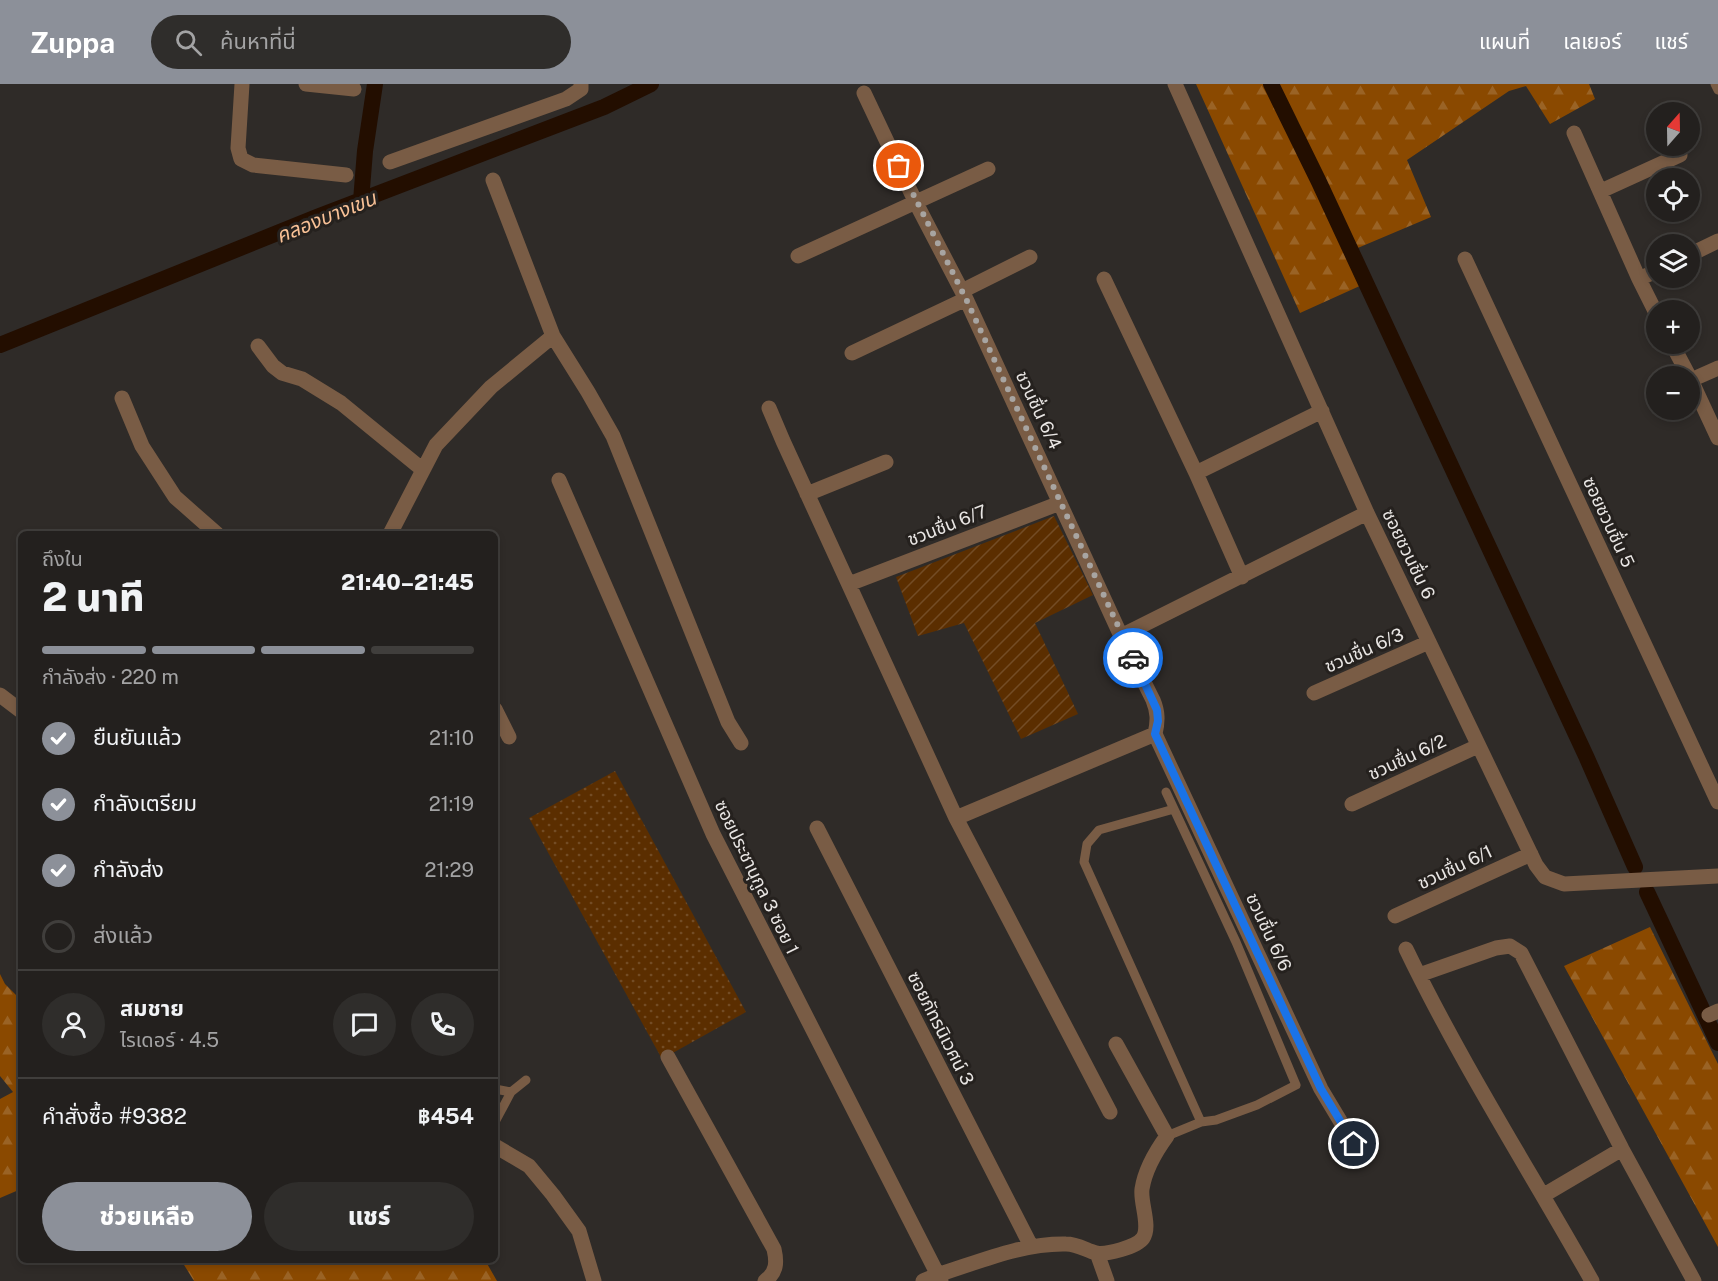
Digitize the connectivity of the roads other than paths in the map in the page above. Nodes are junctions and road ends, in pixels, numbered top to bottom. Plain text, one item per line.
1 (242, 84) edge
2 (306, 84) edge
3 (581, 84) edge
4 (1175, 84) edge
5 (1715, 84) edge
6 (354, 89) dead end
7 (1718, 90) edge
8 (864, 93) dead end
9 (1574, 133) dead end
10 (1678, 156) edge
11 (390, 162) dead end
12 (988, 169) dead end
13 (346, 175) dead end
14 (493, 180) dead end
15 (1600, 191) junction
16 (916, 203) junction
17 (1718, 241) edge
18 (1700, 250) edge
19 (798, 256) dead end
20 (1030, 257) dead end
21 (1465, 259) dead end
22 (1646, 275) edge
23 (1104, 279) dead end
24 (1638, 279) junction
25 (964, 295) junction
26 (1649, 300) edge
27 (553, 336) junction
28 (258, 346) dead end
29 (852, 353) dead end
30 (1718, 368) edge
31 (1700, 376) edge
32 (122, 398) dead end
33 (1700, 399) edge
34 (769, 408) dead end
35 (1322, 411) junction
36 (1718, 438) edge
37 (886, 462) dead end
38 (423, 470) junction
39 (1196, 473) junction
40 (559, 480) dead end
41 (807, 494) junction
42 (1060, 503) junction
43 (1367, 513) junction
44 (214, 531) edge
45 (392, 531) edge
46 (1242, 577) junction
47 (849, 584) junction
48 (1121, 636) junction
49 (1429, 642) junction
50 (1314, 693) dead end
51 (0, 695) edge
52 (18, 709) edge
53 (498, 715) edge
54 (1155, 734) junction
55 (509, 737) dead end
56 (741, 743) dead end
57 (1479, 746) junction
58 (1166, 792) dead end
59 (1718, 802) edge
60 (1352, 804) dead end
61 (1174, 810) junction
62 (956, 818) junction
63 (817, 828) dead end
64 (1531, 854) junction
65 (1718, 876) edge
66 (1395, 916) dead end
67 (1406, 949) dead end
68 (1419, 975) junction
69 (1116, 1044) dead end
70 (668, 1057) dead end
71 (526, 1080) dead end
72 (498, 1090) edge
73 (511, 1092) junction
74 (1110, 1112) dead end
75 (498, 1116) edge
76 (1201, 1122) junction
77 (1167, 1136) junction
78 (1354, 1144) dead end
79 (498, 1148) edge
80 (1622, 1149) junction
81 (1544, 1195) junction
82 (1031, 1246) junction
83 (1097, 1253) junction
84 (939, 1278) edge
85 (594, 1281) edge
86 (765, 1281) edge
87 (923, 1281) edge
88 (1107, 1281) edge
89 (1592, 1281) edge
90 (1694, 1281) edge

1 - 13 street
2 - 6 street
3 - 11 street
4 - 35 street, ซอยชวนชื่น 6
5 - 7 lane
8 - 16 street, ชวนชื่น 6/4
9 - 15 street
10 - 15 street
12 - 16 street
14 - 27 street
15 - 24 street
16 - 19 street
16 - 25 street, ชวนชื่น 6/4
17 - 18 street
20 - 25 street
21 - 59 street, ซอยชวนชื่น 5
22 - 24 street
23 - 39 street
24 - 26 street
25 - 29 street
25 - 42 street, ชวนชื่น 6/4
27 - 38 street
27 - 56 street
28 - 38 street
30 - 31 street
32 - 44 street
33 - 36 street
34 - 41 street
35 - 39 street
35 - 43 street, ซอยชวนชื่น 6
37 - 41 street
38 - 45 street
39 - 46 street
40 - 84 street, ซอยประชานุกูล 3 ซอย 1
41 - 47 street
42 - 47 street, ชวนชื่น 6/7
42 - 48 street, ชวนชื่น 6/4
43 - 46 street
43 - 49 street, ซอยชวนชื่น 6
46 - 48 street
47 - 62 street
48 - 54 street, ชวนชื่น 6/4
49 - 50 street, ชวนชื่น 6/3
49 - 57 street, ซอยชวนชื่น 6
51 - 52 street
53 - 55 street
54 - 62 street
54 - 78 street, ชวนชื่น 6/6
57 - 60 street, ชวนชื่น 6/2
57 - 64 street, ซอยชวนชื่น 6
58 - 61 lane
61 - 76 lane
61 - 76 lane
62 - 74 street
63 - 82 street, ซอยภัทรนิเวศน์ 3
64 - 65 street, ซอยชวนชื่น 6
64 - 66 street, ชวนชื่น 6/1
67 - 68 street
68 - 80 street
68 - 81 street
69 - 77 street
70 - 86 street
71 - 73 lane
72 - 73 lane
73 - 75 lane
76 - 77 lane
77 - 83 street
79 - 85 street
80 - 81 street
80 - 90 street
81 - 89 street
82 - 83 street
82 - 84 street
83 - 88 street
84 - 87 street

